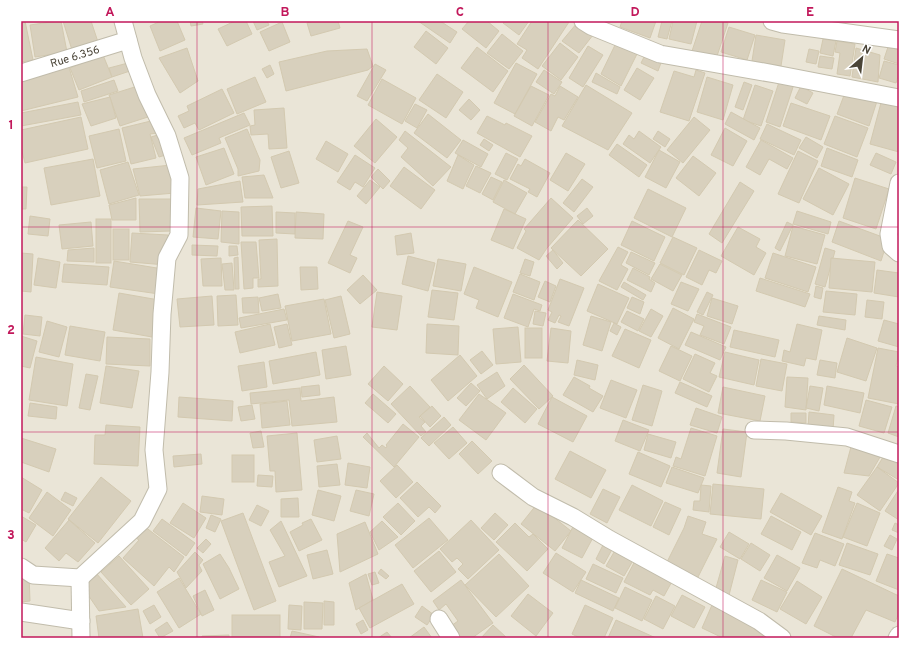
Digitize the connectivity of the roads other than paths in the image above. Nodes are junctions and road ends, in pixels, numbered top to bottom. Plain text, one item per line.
1 (123, 21) edge
2 (583, 21) edge
3 (772, 21) edge
4 (128, 40) junction
5 (899, 40) edge
6 (21, 73) edge
7 (899, 98) edge
8 (899, 184) edge
9 (899, 254) edge
10 (754, 430) dead end
11 (899, 454) edge
12 (501, 473) dead end
13 (21, 567) edge
14 (80, 578) junction
15 (21, 612) edge
16 (439, 619) dead end
17 (82, 620) junction
18 (899, 635) edge
19 (81, 638) edge
20 (451, 638) edge
21 (782, 638) edge
22 (897, 638) edge

1 - 4 street
2 - 7 street
3 - 5 street
4 - 6 street, Rue 6.356
4 - 14 street
8 - 9 street
10 - 11 street
12 - 21 street
13 - 14 street
14 - 17 street
15 - 17 street
16 - 20 street
17 - 19 street
18 - 22 street

